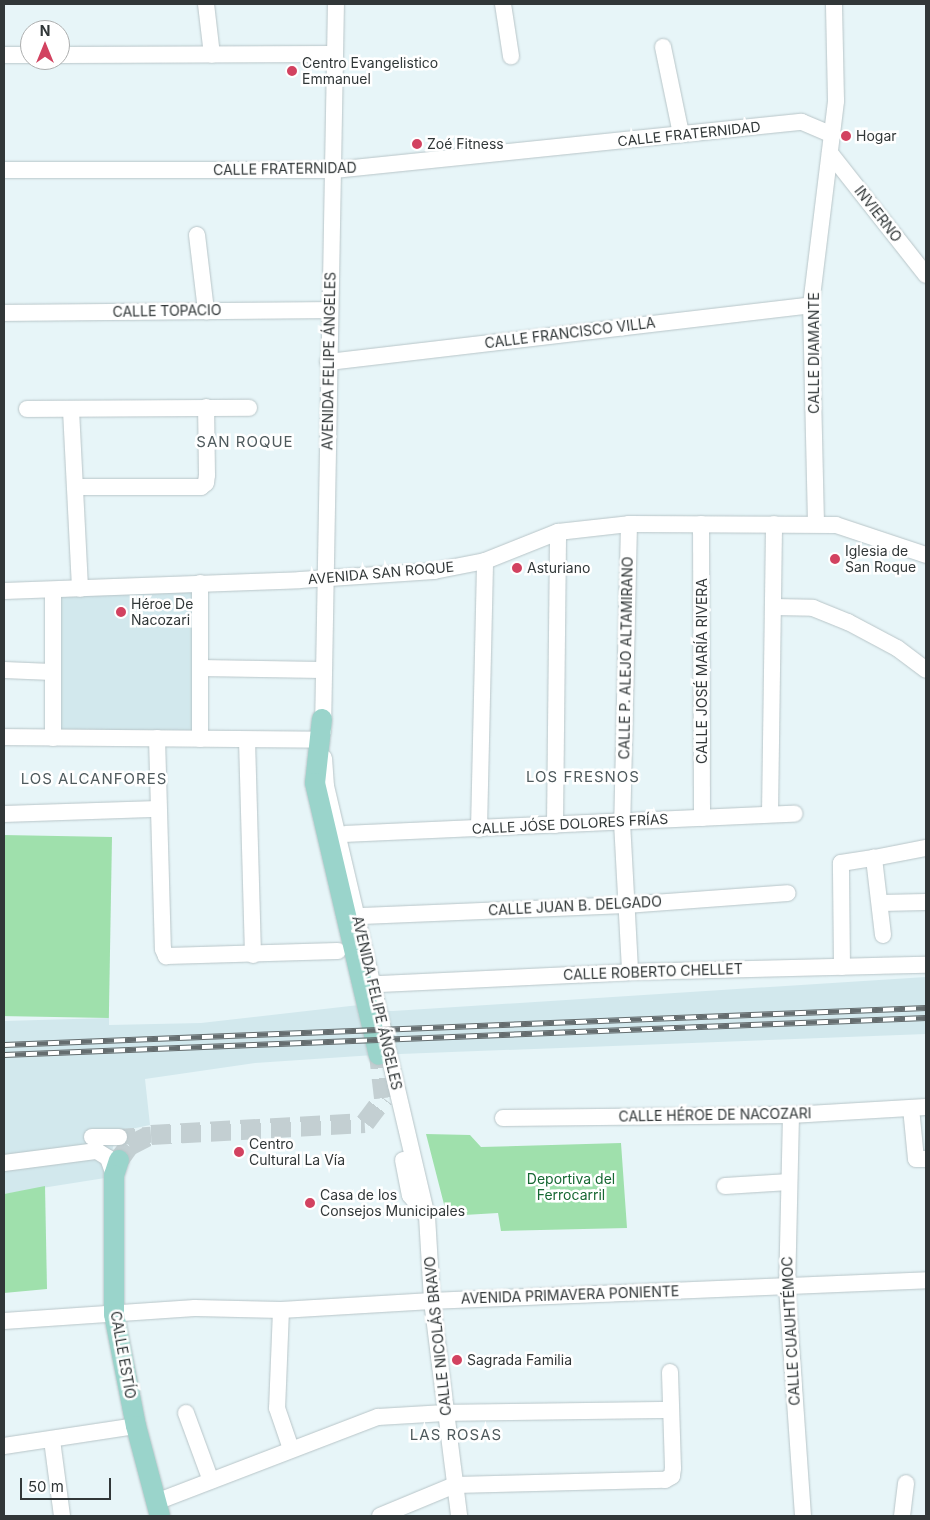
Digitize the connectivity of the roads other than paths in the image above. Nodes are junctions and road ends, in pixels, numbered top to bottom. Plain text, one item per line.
1 (206, 4) edge
2 (336, 4) edge
3 (503, 4) edge
4 (834, 4) edge
5 (663, 47) dead end
6 (335, 54) junction
7 (4, 55) edge
8 (20, 55) edge
9 (70, 55) edge
10 (212, 55) junction
11 (511, 56) dead end
12 (681, 134) junction
13 (832, 135) junction
14 (830, 152) junction
15 (4, 170) edge
16 (334, 170) junction
17 (198, 235) dead end
18 (926, 275) edge
19 (811, 304) junction
20 (330, 310) junction
21 (206, 311) junction
22 (4, 313) edge
23 (328, 362) junction
24 (206, 407) junction
25 (249, 408) dead end
26 (28, 409) dead end
27 (71, 410) junction
28 (75, 488) junction
29 (628, 524) junction
30 (701, 524) junction
31 (774, 524) junction
32 (816, 524) junction
33 (558, 532) junction
34 (926, 555) edge
35 (485, 560) junction
36 (325, 579) junction
37 (200, 583) junction
38 (80, 589) junction
39 (53, 590) junction
40 (4, 591) edge
41 (774, 607) junction
42 (200, 668) junction
43 (4, 670) edge
44 (322, 670) junction
45 (926, 670) edge
46 (52, 672) junction
47 (322, 719) junction
48 (4, 738) edge
49 (54, 738) junction
50 (157, 738) junction
51 (200, 739) junction
52 (247, 740) junction
53 (320, 740) junction
54 (158, 809) junction
55 (4, 814) edge
56 (770, 814) junction
57 (795, 814) dead end
58 (702, 818) junction
59 (622, 822) junction
60 (555, 825) junction
61 (479, 829) junction
62 (346, 834) dead end
63 (926, 848) edge
64 (874, 858) junction
65 (788, 893) dead end
66 (926, 902) edge
67 (881, 903) junction
68 (626, 905) junction
69 (362, 916) dead end
70 (883, 935) dead end
71 (338, 951) dead end
72 (253, 955) junction
73 (926, 965) edge
74 (842, 967) junction
75 (630, 972) junction
76 (380, 984) dead end
77 (379, 1056) tunnel mouth
78 (919, 1107) edge
79 (791, 1115) junction
80 (503, 1118) dead end
81 (92, 1137) dead end
82 (119, 1137) tunnel mouth
83 (401, 1152) dead end
84 (926, 1159) edge
85 (4, 1163) edge
86 (116, 1168) joint
87 (789, 1182) junction
88 (725, 1186) dead end
89 (427, 1216) junction
90 (926, 1280) edge
91 (786, 1287) junction
92 (432, 1300) junction
93 (280, 1310) junction
94 (114, 1314) junction
95 (4, 1321) edge
96 (670, 1372) dead end
97 (671, 1410) junction
98 (186, 1413) dead end
99 (445, 1413) junction
100 (136, 1426) junction
101 (52, 1440) junction
102 (4, 1446) edge
103 (291, 1449) junction
104 (211, 1481) junction
105 (906, 1483) dead end
106 (454, 1485) junction
107 (158, 1509) edge
108 (62, 1516) edge
109 (380, 1516) edge
110 (459, 1516) edge
111 (803, 1516) edge
112 (902, 1516) edge

1 - 10 street
2 - 6 street, AVENIDA FELIPE ÁNGELES
3 - 11 street
4 - 13 street, CALLE DIAMANTE
5 - 12 street
6 - 10 street
6 - 16 street, AVENIDA FELIPE ÁNGELES
7 - 8 street
9 - 10 street
12 - 13 street, CALLE FRATERNIDAD
12 - 16 street, CALLE FRATERNIDAD
13 - 14 street, CALLE DIAMANTE
14 - 18 street, INVIERNO
14 - 19 street, CALLE DIAMANTE
15 - 16 street, CALLE FRATERNIDAD
16 - 20 street, AVENIDA FELIPE ÁNGELES
17 - 21 street
19 - 23 street, CALLE FRANCISCO VILLA
19 - 32 street, CALLE DIAMANTE
20 - 21 street, CALLE TOPACIO
20 - 23 street, AVENIDA FELIPE ÁNGELES
21 - 22 street, CALLE TOPACIO
23 - 36 street, AVENIDA FELIPE ÁNGELES
24 - 25 street
24 - 27 street
24 - 28 street
26 - 27 street
27 - 28 street
28 - 38 street
29 - 30 street, AVENIDA SAN ROQUE
29 - 33 street, AVENIDA SAN ROQUE
29 - 59 street, CALLE P. ALEJO ALTAMIRANO
30 - 31 street, AVENIDA SAN ROQUE
30 - 58 street, CALLE JOSÉ MARÍA RIVERA
31 - 32 street, AVENIDA SAN ROQUE
31 - 41 street
32 - 34 street, AVENIDA SAN ROQUE
33 - 35 street, AVENIDA SAN ROQUE
33 - 60 street
35 - 36 street, AVENIDA SAN ROQUE
35 - 61 street
36 - 37 street, AVENIDA SAN ROQUE
36 - 44 street, AVENIDA FELIPE ÁNGELES
37 - 38 street, AVENIDA SAN ROQUE
37 - 42 street
38 - 39 street, AVENIDA SAN ROQUE
39 - 40 street, AVENIDA SAN ROQUE
39 - 46 street
41 - 45 street
41 - 56 street
42 - 44 street
42 - 51 street
43 - 46 street
44 - 47 street, AVENIDA FELIPE ÁNGELES
46 - 49 street
47 - 53 main road, AVENIDA FELIPE ÁNGELES
47 - 89 street, AVENIDA FELIPE ÁNGELES
48 - 49 street
49 - 50 street
50 - 51 street
50 - 54 street
51 - 52 street
52 - 53 street
52 - 72 street
53 - 77 main road, AVENIDA FELIPE ÁNGELES
54 - 55 street
54 - 72 street
56 - 57 street, CALLE JÓSE DOLORES FRÍAS
56 - 58 street, CALLE JÓSE DOLORES FRÍAS
58 - 59 street, CALLE JÓSE DOLORES FRÍAS
59 - 60 street, CALLE JÓSE DOLORES FRÍAS
59 - 68 street, CALLE P. ALEJO ALTAMIRANO
60 - 61 street, CALLE JÓSE DOLORES FRÍAS
61 - 62 street, CALLE JÓSE DOLORES FRÍAS
63 - 64 street
64 - 67 street
64 - 74 street
65 - 68 street, CALLE JUAN B. DELGADO
66 - 67 street
67 - 70 street
68 - 69 street, CALLE JUAN B. DELGADO
68 - 75 street, CALLE P. ALEJO ALTAMIRANO
71 - 72 street
73 - 74 street, CALLE ROBERTO CHELLET
74 - 75 street, CALLE ROBERTO CHELLET
75 - 76 street, CALLE ROBERTO CHELLET
78 - 79 street, CALLE HÉROE DE NACOZARI
78 - 84 street
79 - 80 street, CALLE HÉROE DE NACOZARI
79 - 87 street, CALLE CUAUHTÉMOC
81 - 82 street
83 - 89 street
85 - 86 street
86 - 94 main road, CALLE ESTÍO
87 - 88 street
87 - 91 street, CALLE CUAUHTÉMOC
89 - 92 street, CALLE NICOLÁS BRAVO
90 - 91 street, AVENIDA PRIMAVERA PONIENTE
91 - 92 street, AVENIDA PRIMAVERA PONIENTE
91 - 111 street, CALLE CUAUHTÉMOC
92 - 93 street, AVENIDA PRIMAVERA PONIENTE
92 - 99 street, CALLE NICOLÁS BRAVO
93 - 94 street, AVENIDA PRIMAVERA PONIENTE
93 - 103 street
94 - 95 street, AVENIDA PRIMAVERA PONIENTE
94 - 100 main road, CALLE ESTÍO
96 - 97 street
97 - 99 street
97 - 106 street
98 - 104 street
99 - 103 street
99 - 106 street, CALLE NICOLÁS BRAVO
100 - 101 street
100 - 107 main road, CALLE ESTÍO
101 - 102 street
101 - 108 street
103 - 104 street
104 - 107 street
105 - 112 street
106 - 109 street
106 - 110 street, CALLE NICOLÁS BRAVO

